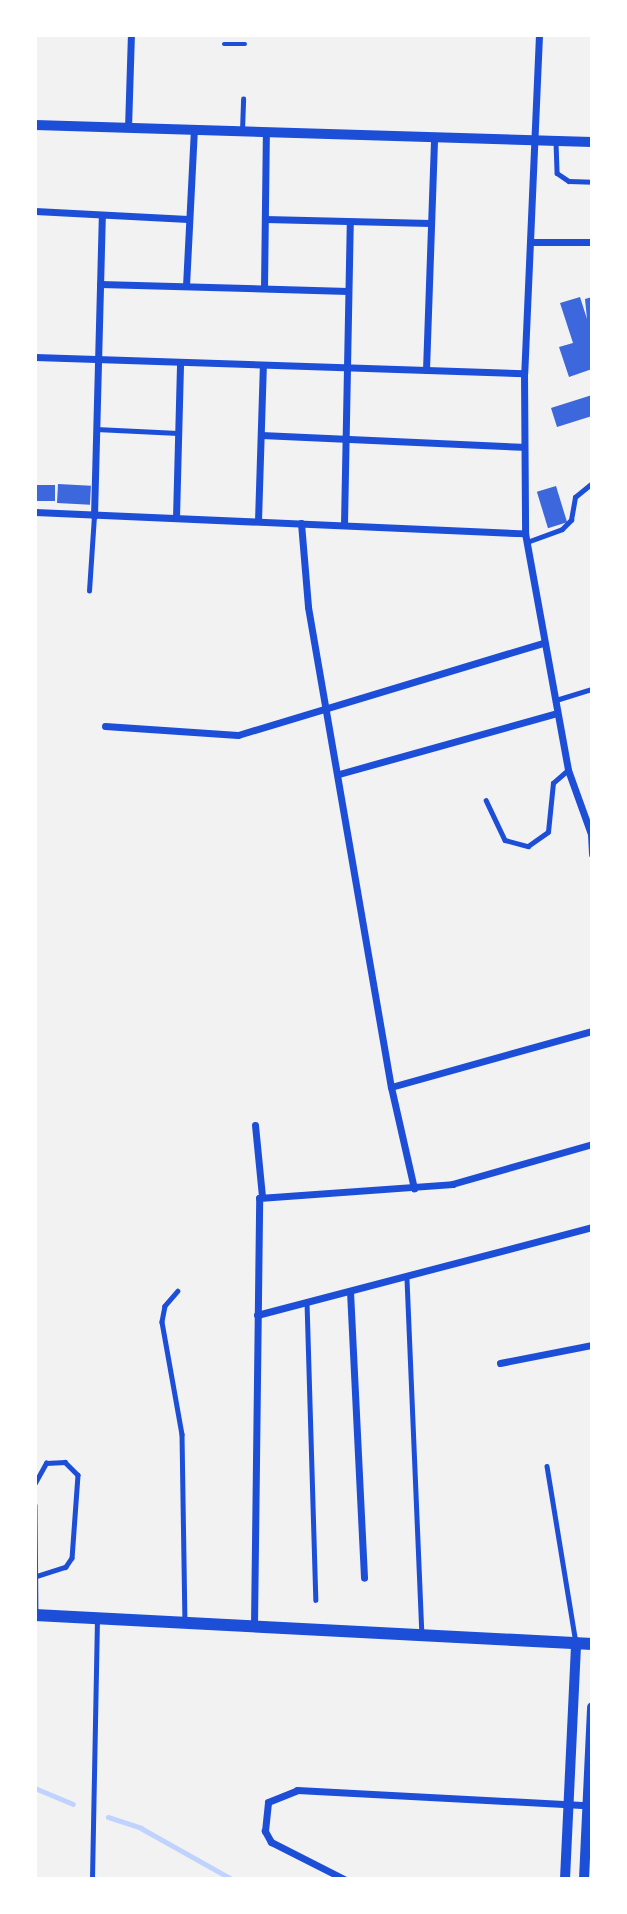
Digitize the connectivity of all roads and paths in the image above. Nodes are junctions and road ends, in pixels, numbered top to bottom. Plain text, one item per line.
1 (131, 35) edge
2 (540, 35) edge
3 (224, 44) dead end
4 (245, 44) dead end
5 (243, 99) dead end
6 (35, 125) edge
7 (128, 128) junction
8 (194, 130) junction
9 (242, 132) junction
10 (266, 132) junction
11 (434, 138) junction
12 (534, 141) junction
13 (555, 142) junction
14 (592, 142) edge
15 (592, 182) edge
16 (35, 211) edge
17 (102, 215) junction
18 (188, 219) junction
19 (265, 219) junction
20 (350, 222) junction
21 (430, 223) junction
22 (530, 242) junction
23 (592, 242) edge
24 (100, 284) junction
25 (186, 286) junction
26 (264, 288) junction
27 (348, 292) junction
28 (35, 357) edge
29 (98, 360) junction
30 (180, 363) junction
31 (263, 365) junction
32 (347, 368) junction
33 (426, 370) junction
34 (523, 373) junction
35 (96, 429) junction
36 (178, 433) junction
37 (261, 435) junction
38 (345, 438) junction
39 (522, 447) junction
40 (592, 483) edge
41 (35, 512) edge
42 (94, 516) junction
43 (176, 518) junction
44 (258, 521) junction
45 (301, 523) junction
46 (344, 524) junction
47 (525, 533) junction
48 (526, 542) junction
49 (89, 591) dead end
50 (543, 643) junction
51 (592, 689) edge
52 (555, 700) junction
53 (327, 711) junction
54 (557, 713) junction
55 (104, 726) dead end
56 (568, 770) junction
57 (340, 774) junction
58 (486, 800) dead end
59 (592, 834) edge
60 (592, 854) edge
61 (592, 1031) edge
62 (391, 1087) junction
63 (254, 1125) dead end
64 (592, 1144) edge
65 (414, 1188) junction
66 (262, 1196) junction
67 (592, 1227) edge
68 (407, 1279) junction
69 (178, 1291) dead end
70 (350, 1291) junction
71 (307, 1302) junction
72 (257, 1315) junction
73 (592, 1345) edge
74 (500, 1363) dead end
75 (547, 1466) dead end
76 (35, 1483) edge
77 (35, 1505) edge
78 (38, 1576) junction
79 (364, 1578) dead end
80 (316, 1600) dead end
81 (36, 1615) edge
82 (97, 1619) junction
83 (185, 1622) junction
84 (254, 1625) junction
85 (422, 1635) junction
86 (576, 1644) junction
87 (592, 1644) edge
88 (592, 1707) edge
89 (591, 1734) edge
90 (567, 1804) junction
91 (587, 1805) junction
92 (92, 1879) edge
93 (344, 1879) edge
94 (565, 1879) edge
95 (584, 1879) edge

1 - 7 street
2 - 12 street
3 - 4 lane
5 - 9 lane
6 - 7 street
7 - 8 street
8 - 9 street
8 - 18 street
9 - 10 street
10 - 11 street
10 - 19 street
11 - 12 street
11 - 21 street
12 - 13 street
12 - 22 street
13 - 14 street
13 - 15 lane
16 - 17 street
17 - 18 street
17 - 24 street
18 - 25 street
19 - 20 street
19 - 26 street
20 - 21 street
20 - 27 street
21 - 33 street
22 - 23 street
22 - 34 street
24 - 25 street
24 - 29 street
25 - 26 street
26 - 27 street
27 - 32 street
28 - 29 street
29 - 30 street
29 - 35 street
30 - 31 street
30 - 36 street
31 - 32 street
31 - 37 street
32 - 33 street
32 - 38 street
33 - 34 street
34 - 39 street
35 - 36 lane
35 - 42 street
36 - 43 street
37 - 38 street
37 - 44 street
38 - 39 street
38 - 46 street
39 - 47 street
40 - 48 lane
41 - 42 street
42 - 43 street
42 - 49 lane
43 - 44 street
44 - 45 street
45 - 46 street
45 - 53 street
46 - 47 street
47 - 48 street
48 - 50 street
50 - 52 street
50 - 53 street
51 - 52 lane
52 - 54 street
53 - 55 street
53 - 57 street
54 - 56 street
54 - 57 street
56 - 58 lane
56 - 59 street
57 - 62 street
59 - 60 street
61 - 62 street
62 - 65 street
63 - 66 street
64 - 65 street
65 - 66 street
66 - 72 street
67 - 68 street
68 - 70 street
68 - 85 lane
69 - 83 lane
70 - 71 street
70 - 79 street
71 - 72 street
71 - 80 lane
72 - 84 street
73 - 74 street
75 - 86 lane
76 - 78 lane
77 - 78 lane
78 - 81 lane
81 - 82 main road
82 - 83 main road
82 - 92 lane
83 - 84 main road
84 - 85 main road
85 - 86 main road
86 - 87 main road
86 - 90 street
88 - 89 street
89 - 91 street
90 - 91 street
90 - 93 street
90 - 94 street
91 - 95 street

